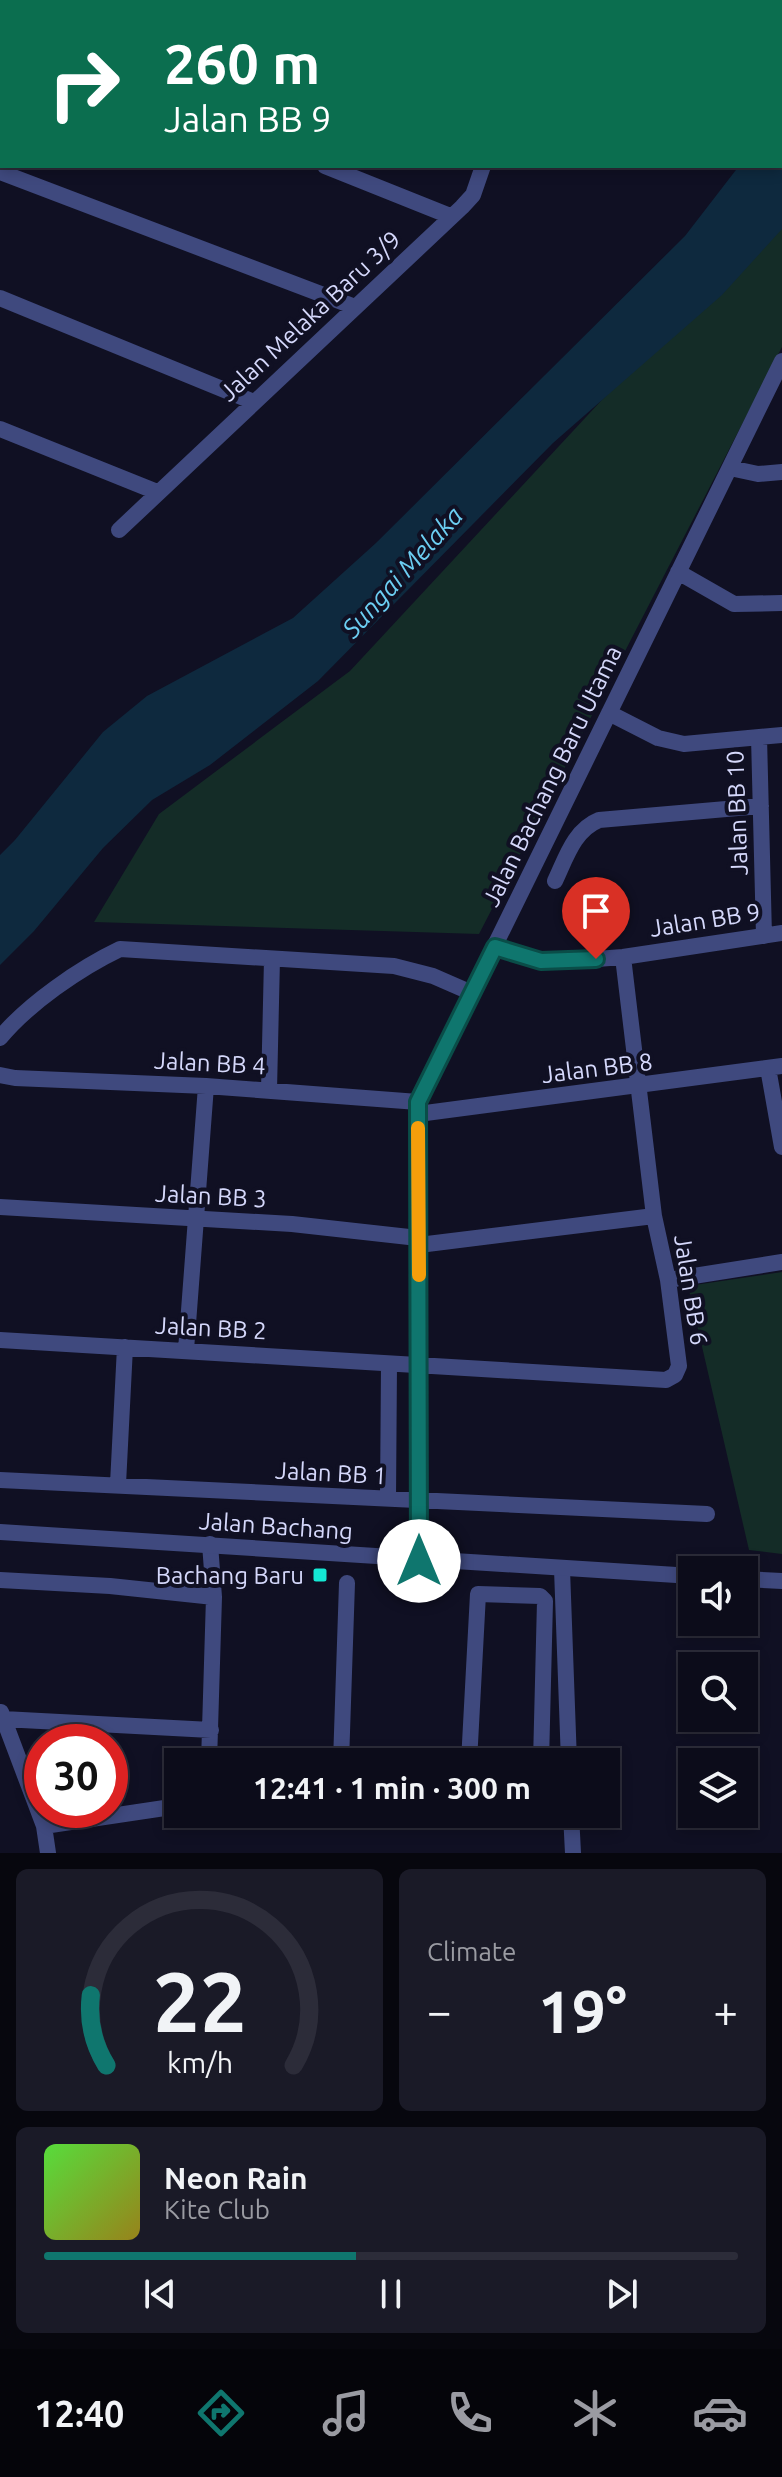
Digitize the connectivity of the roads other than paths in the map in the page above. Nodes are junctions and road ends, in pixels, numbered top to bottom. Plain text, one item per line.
1 (330, 168) edge
2 (482, 168) edge
3 (0, 172) edge
4 (450, 216) junction
5 (0, 298) edge
6 (355, 307) junction
7 (782, 361) edge
8 (254, 402) junction
9 (0, 429) edge
10 (730, 468) junction
11 (782, 472) edge
12 (157, 492) junction
13 (119, 530) dead end
14 (678, 572) junction
15 (782, 603) edge
16 (609, 713) junction
17 (782, 735) edge
18 (759, 737) junction
19 (761, 806) junction
20 (555, 881) dead end
21 (782, 933) edge
22 (764, 936) junction
23 (495, 947) junction
24 (623, 957) junction
25 (272, 959) junction
26 (472, 993) junction
27 (0, 1038) edge
28 (775, 1067) edge
29 (0, 1075) edge
30 (206, 1086) junction
31 (637, 1087) junction
32 (269, 1090) junction
33 (418, 1108) junction
34 (782, 1147) edge
35 (0, 1207) edge
36 (654, 1216) junction
37 (196, 1218) junction
38 (418, 1242) junction
39 (782, 1262) edge
40 (668, 1280) junction
41 (0, 1340) edge
42 (125, 1347) junction
43 (186, 1350) junction
44 (389, 1364) junction
45 (419, 1366) junction
46 (0, 1480) edge
47 (118, 1484) junction
48 (388, 1499) junction
49 (419, 1502) junction
50 (707, 1514) dead end
51 (0, 1532) edge
52 (210, 1544) junction
53 (419, 1561) junction
54 (562, 1569) junction
55 (678, 1575) edge
56 (0, 1580) edge
57 (758, 1580) edge
58 (782, 1581) edge
59 (347, 1583) dead end
60 (214, 1597) junction
61 (2, 1715) edge
62 (211, 1730) junction
63 (210, 1748) edge
64 (341, 1748) edge
65 (470, 1748) edge
66 (541, 1748) edge
67 (568, 1748) edge
68 (24, 1773) edge
69 (164, 1808) edge
70 (128, 1813) edge
71 (44, 1828) edge
72 (572, 1828) edge
73 (48, 1853) edge
74 (573, 1853) edge

1 - 4 street
2 - 4 street, Jalan Melaka Baru 3/9
3 - 6 street
4 - 6 street, Jalan Melaka Baru 3/9
5 - 8 street
6 - 8 street, Jalan Melaka Baru 3/9
7 - 10 street, Jalan Bachang Baru Utama
8 - 12 street, Jalan Melaka Baru 3/9
9 - 12 street
10 - 11 street
10 - 14 street, Jalan Bachang Baru Utama
12 - 13 street, Jalan Melaka Baru 3/9
14 - 15 street
14 - 16 street, Jalan Bachang Baru Utama
16 - 18 street
16 - 23 street, Jalan Bachang Baru Utama
17 - 18 street
18 - 19 street, Jalan BB 10
19 - 20 street
19 - 22 street, Jalan BB 10
21 - 22 street, Jalan BB 9
22 - 24 street, Jalan BB 9
23 - 24 street, Jalan BB 9
23 - 26 street, Jalan Bachang Baru Utama
24 - 31 street, Jalan BB 6
25 - 26 street
25 - 27 street
25 - 32 street
26 - 33 street, Jalan Bachang Baru Utama
28 - 31 street, Jalan BB 8
28 - 34 street
29 - 30 street, Jalan BB 4
30 - 32 street, Jalan BB 4
30 - 37 street
31 - 33 street, Jalan BB 8
31 - 36 street, Jalan BB 6
32 - 33 street, Jalan BB 4
33 - 38 street, Jalan Bachang Baru Utama
35 - 37 street, Jalan BB 3
36 - 38 street, Jalan BB 3
36 - 40 street, Jalan BB 6
37 - 38 street, Jalan BB 3
37 - 43 street
38 - 45 street, Jalan Bachang Baru Utama
39 - 40 street
40 - 45 street, Jalan BB 6
41 - 42 street, Jalan BB 2
42 - 43 street, Jalan BB 2
42 - 47 street
43 - 44 street, Jalan BB 2
44 - 45 street, Jalan BB 2
44 - 48 street
45 - 49 street, Jalan Bachang Baru Utama
46 - 47 street, Jalan BB 1
47 - 48 street, Jalan BB 1
48 - 49 street, Jalan BB 1
49 - 50 street, Jalan BB 1
49 - 53 street, Jalan Bachang Baru Utama
51 - 52 street, Jalan Bachang
52 - 53 street, Jalan Bachang
52 - 60 street
53 - 54 street, Jalan Bachang
54 - 55 street, Jalan Bachang
54 - 67 street
56 - 60 street
57 - 58 street
59 - 64 street
60 - 62 street
61 - 62 street
61 - 68 street
62 - 63 street
65 - 66 street
69 - 70 street
71 - 73 street
72 - 74 street

